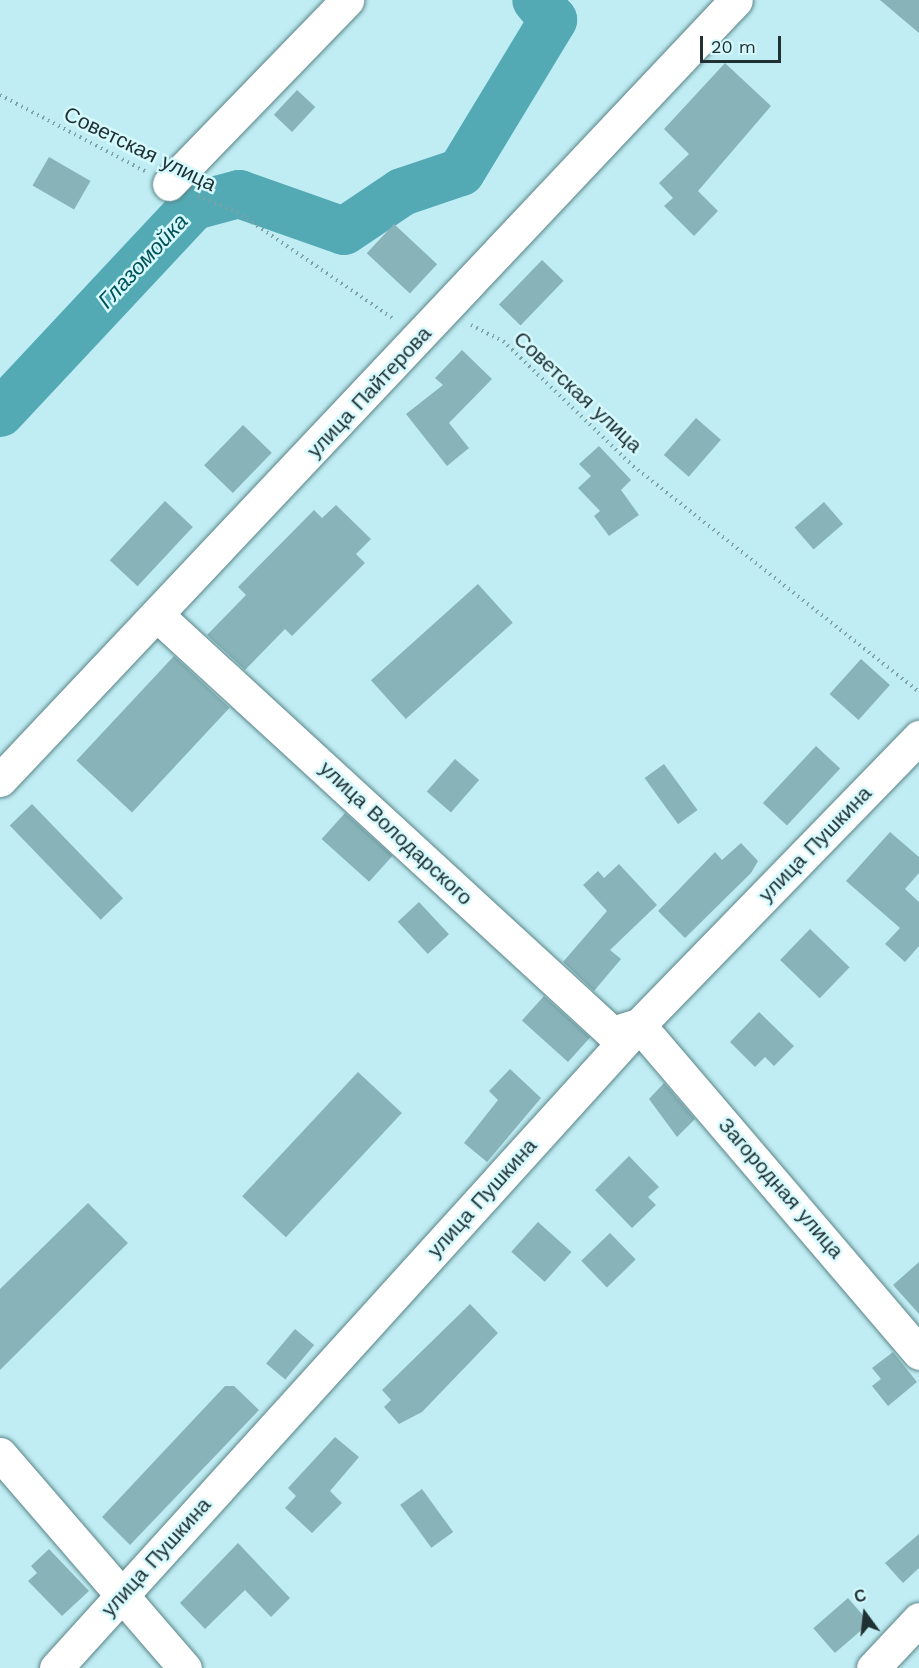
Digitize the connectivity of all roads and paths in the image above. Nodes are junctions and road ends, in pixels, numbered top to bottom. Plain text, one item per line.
1 (347, 0) edge
2 (736, 0) edge
3 (0, 95) edge
4 (169, 184) junction
5 (462, 320) dead end
6 (417, 341) junction
7 (157, 615) junction
8 (919, 692) edge
9 (919, 737) edge
10 (0, 780) edge
11 (639, 1025) junction
12 (919, 1353) edge
13 (0, 1454) edge
14 (121, 1595) junction
15 (919, 1619) edge
16 (56, 1668) edge
17 (185, 1668) edge
18 (873, 1668) edge

1 - 4 street
2 - 6 street, улица Пайтерова
3 - 4 path, Советская улица
4 - 6 path, Советская улица
5 - 8 path, Советская улица
6 - 7 street, улица Пайтерова
7 - 10 street, улица Пайтерова
7 - 11 street, улица Володарского
9 - 11 street, улица Пушкина
11 - 12 street, Загородная улица
11 - 14 street, улица Пушкина
13 - 14 street
14 - 16 street, улица Пушкина
14 - 17 street
15 - 18 street

